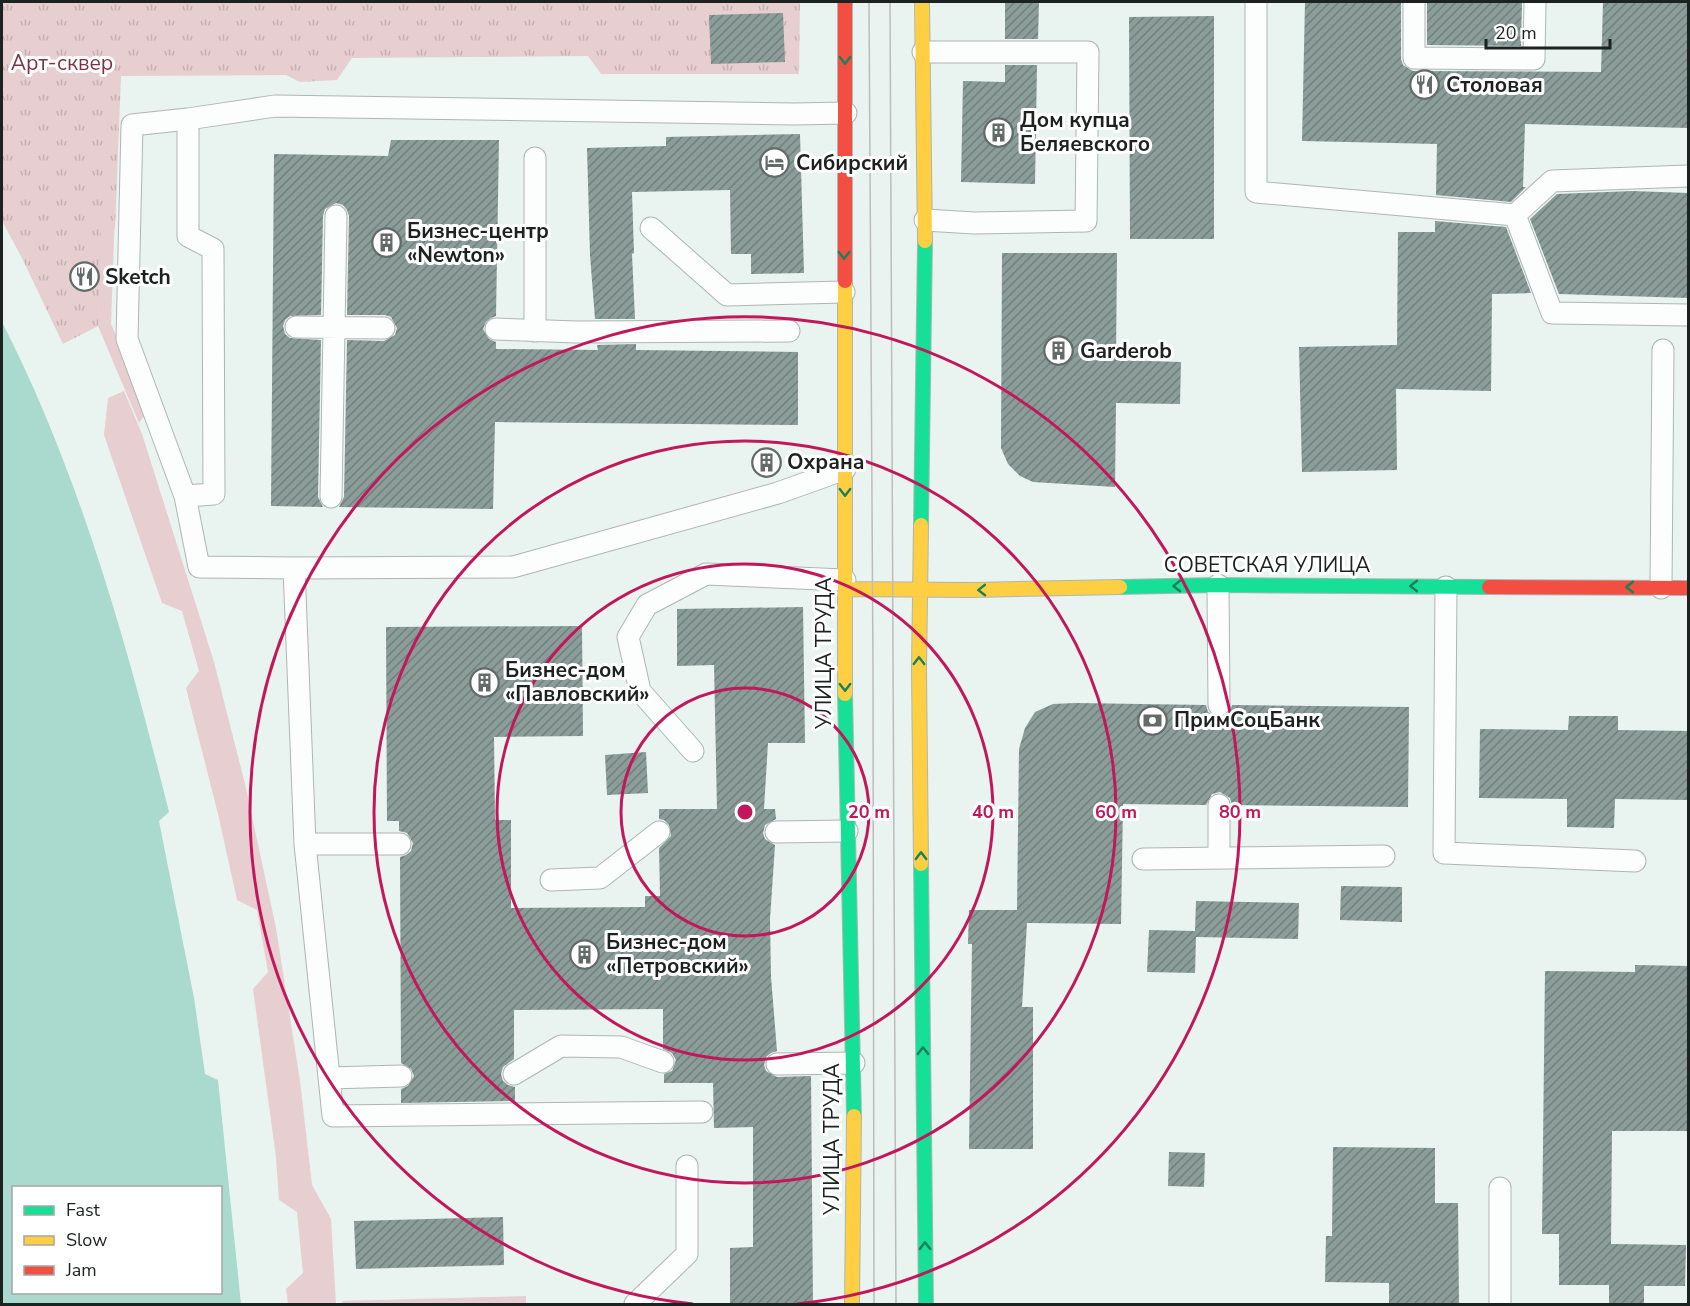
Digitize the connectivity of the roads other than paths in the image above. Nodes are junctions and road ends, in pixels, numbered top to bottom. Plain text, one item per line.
1 (845, 2) edge
2 (922, 2) edge
3 (1256, 2) edge
4 (1414, 2) edge
5 (1535, 2) edge
6 (923, 52) junction
7 (846, 113) junction
8 (188, 119) junction
9 (535, 158) dead end
10 (1689, 176) edge
11 (1515, 215) junction
12 (336, 216) dead end
13 (925, 220) junction
14 (651, 228) dead end
15 (844, 292) junction
16 (1689, 315) edge
17 (296, 327) dead end
18 (334, 328) junction
19 (384, 328) dead end
20 (496, 329) dead end
21 (535, 331) junction
22 (789, 331) dead end
23 (1664, 350) dead end
24 (845, 469) junction
25 (185, 496) junction
26 (332, 497) dead end
27 (294, 568) junction
28 (845, 585) junction
29 (1218, 585) junction
30 (1446, 587) junction
31 (1661, 588) junction
32 (1689, 588) edge
33 (919, 590) junction
34 (1219, 705) dead end
35 (693, 751) dead end
36 (1219, 805) dead end
37 (847, 831) junction
38 (659, 832) dead end
39 (776, 832) dead end
40 (305, 844) junction
41 (400, 844) dead end
42 (1384, 856) dead end
43 (1219, 858) junction
44 (1143, 860) dead end
45 (1635, 861) dead end
46 (551, 880) dead end
47 (663, 1062) dead end
48 (854, 1063) junction
49 (777, 1064) dead end
50 (514, 1074) dead end
51 (401, 1076) dead end
52 (329, 1077) junction
53 (702, 1112) dead end
54 (687, 1166) dead end
55 (1500, 1188) dead end
56 (635, 1305) edge
57 (852, 1305) edge
58 (926, 1305) edge
59 (1500, 1305) edge

1 -> 7 main road, УЛИЦА ТРУДА
2 - 6 main road
3 - 11 lane
4 - 5 lane
6 - 13 main road
6 - 13 lane
7 - 8 lane
7 -> 15 main road, УЛИЦА ТРУДА
8 - 25 lane
8 - 25 lane
9 - 21 lane
10 - 11 lane
11 - 16 lane
12 - 18 lane
13 - 33 main road
14 - 15 lane
15 - 24 main road, УЛИЦА ТРУДА
17 - 18 lane
18 - 19 lane
18 - 26 lane
20 - 21 lane
21 - 22 lane
23 - 31 lane
24 - 27 lane
24 -> 28 main road, УЛИЦА ТРУДА
25 - 27 lane
27 - 40 lane
28 - 33 main road, СОВЕТСКАЯ УЛИЦА
28 - 35 lane
28 -> 37 main road, УЛИЦА ТРУДА
30 -> 29 main road, СОВЕТСКАЯ УЛИЦА
29 -> 33 main road, СОВЕТСКАЯ УЛИЦА
29 - 34 lane
31 -> 30 main road, СОВЕТСКАЯ УЛИЦА
30 - 45 lane
31 - 32 main road, СОВЕТСКАЯ УЛИЦА
58 -> 33 main road
36 - 43 lane
37 - 39 lane
37 - 48 main road, УЛИЦА ТРУДА
38 - 46 lane
40 - 41 lane
40 - 52 lane
42 - 43 lane
43 - 44 lane
47 - 50 lane
48 - 49 lane
48 - 57 main road, УЛИЦА ТРУДА
51 - 52 lane
52 - 53 lane
54 - 56 lane
55 - 59 lane

